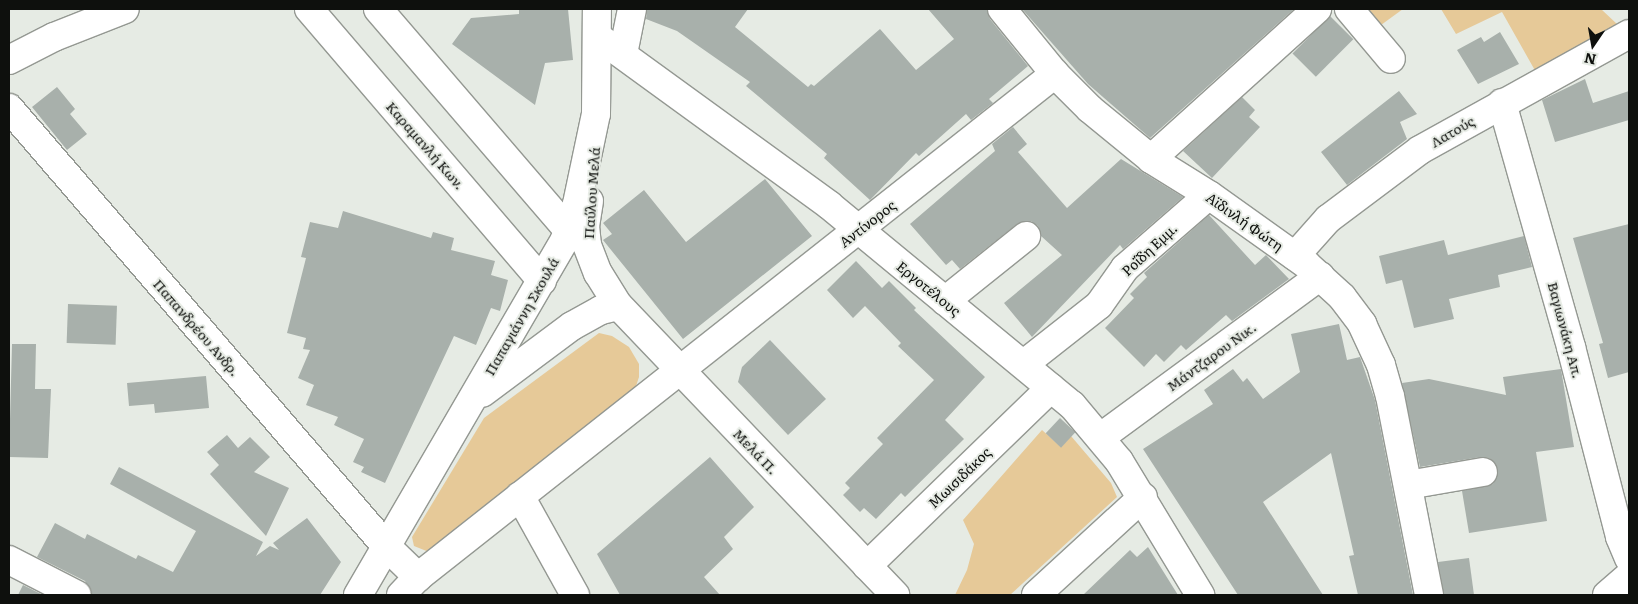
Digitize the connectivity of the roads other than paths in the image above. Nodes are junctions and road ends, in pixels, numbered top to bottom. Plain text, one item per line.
1 (125, 9) edge
2 (309, 9) edge
3 (378, 9) edge
4 (597, 9) edge
5 (632, 9) edge
6 (1002, 9) edge
7 (1317, 9) edge
8 (1349, 9) edge
9 (1629, 34) edge
10 (598, 36) junction
11 (623, 54) junction
12 (1391, 59) dead end
13 (9, 60) edge
14 (1055, 74) junction
15 (1502, 103) junction
16 (9, 108) edge
17 (592, 132) junction
18 (1151, 159) junction
19 (1209, 195) junction
20 (860, 229) junction
21 (568, 230) junction
22 (1026, 236) dead end
23 (1295, 256) junction
24 (1320, 276) junction
25 (542, 281) junction
26 (945, 301) junction
27 (619, 306) junction
28 (1024, 364) junction
29 (680, 370) junction
30 (1051, 388) junction
31 (472, 401) junction
32 (1101, 437) junction
33 (1483, 472) dead end
34 (1408, 485) junction
35 (520, 496) junction
36 (1143, 497) junction
37 (386, 546) junction
38 (1629, 558) edge
39 (9, 560) edge
40 (867, 566) junction
41 (1629, 576) edge
42 (409, 586) edge
43 (77, 595) edge
44 (358, 595) edge
45 (575, 595) edge
46 (895, 595) edge
47 (1036, 595) edge
48 (1200, 595) edge
49 (1429, 595) edge
50 (1607, 595) edge

1 - 13 street
2 - 25 street, Καραμανλή Κων.
3 - 21 street
4 - 10 street, Παπαγιάννη Σκουλά
5 - 11 street
6 - 14 street, Αϊδινλή Φώτη
7 - 18 street
8 - 12 street
9 - 15 street, Λατούς
10 - 11 street, Εργοτέλους
10 - 17 street, Παπαγιάννη Σκουλά
11 - 20 street, Εργοτέλους
14 - 18 street, Αϊδινλή Φώτη
14 - 20 street, Αντίνορος
15 - 23 street, Λατούς
15 - 38 street, Βαγιωνάκη Απ.
16 - 37 street, Παπανδρέου Ανδρ.
17 - 21 street, Παπαγιάννη Σκουλά
17 - 27 street, Παύλου Μελά
18 - 19 street, Αϊδινλή Φώτη
19 - 23 street, Αϊδινλή Φώτη
19 - 28 street, Ροΐδη Εμμ.
20 - 26 street, Εργοτέλους
20 - 29 street, Αντίνορος
21 - 25 street, Παπαγιάννη Σκουλά
22 - 26 street
23 - 24 street, Αϊδινλή Φώτη
24 - 32 street, Μάντζαρου Νικ.
24 - 34 street, Αϊδινλή Φώτη
25 - 31 street, Παπαγιάννη Σκουλά
26 - 28 street, Εργοτέλους
27 - 29 street, Μελά Π.
27 - 31 street
28 - 30 street, Εργοτέλους
29 - 35 street, Αντίνορος
29 - 40 street, Μελά Π.
30 - 32 street, Εργοτέλους
30 - 40 street, Μωισιδάκος
31 - 37 street, Παπαγιάννη Σκουλά
32 - 36 street, Εργοτέλους
33 - 34 street
34 - 49 street, Αϊδινλή Φώτη
35 - 42 street, Αντίνορος
35 - 45 street
36 - 47 street
36 - 48 street, Εργοτέλους
37 - 42 street, Παπανδρέου Ανδρ.
37 - 44 street, Παπαγιάννη Σκουλά
39 - 43 street
40 - 46 street, Μελά Π.
41 - 50 street

